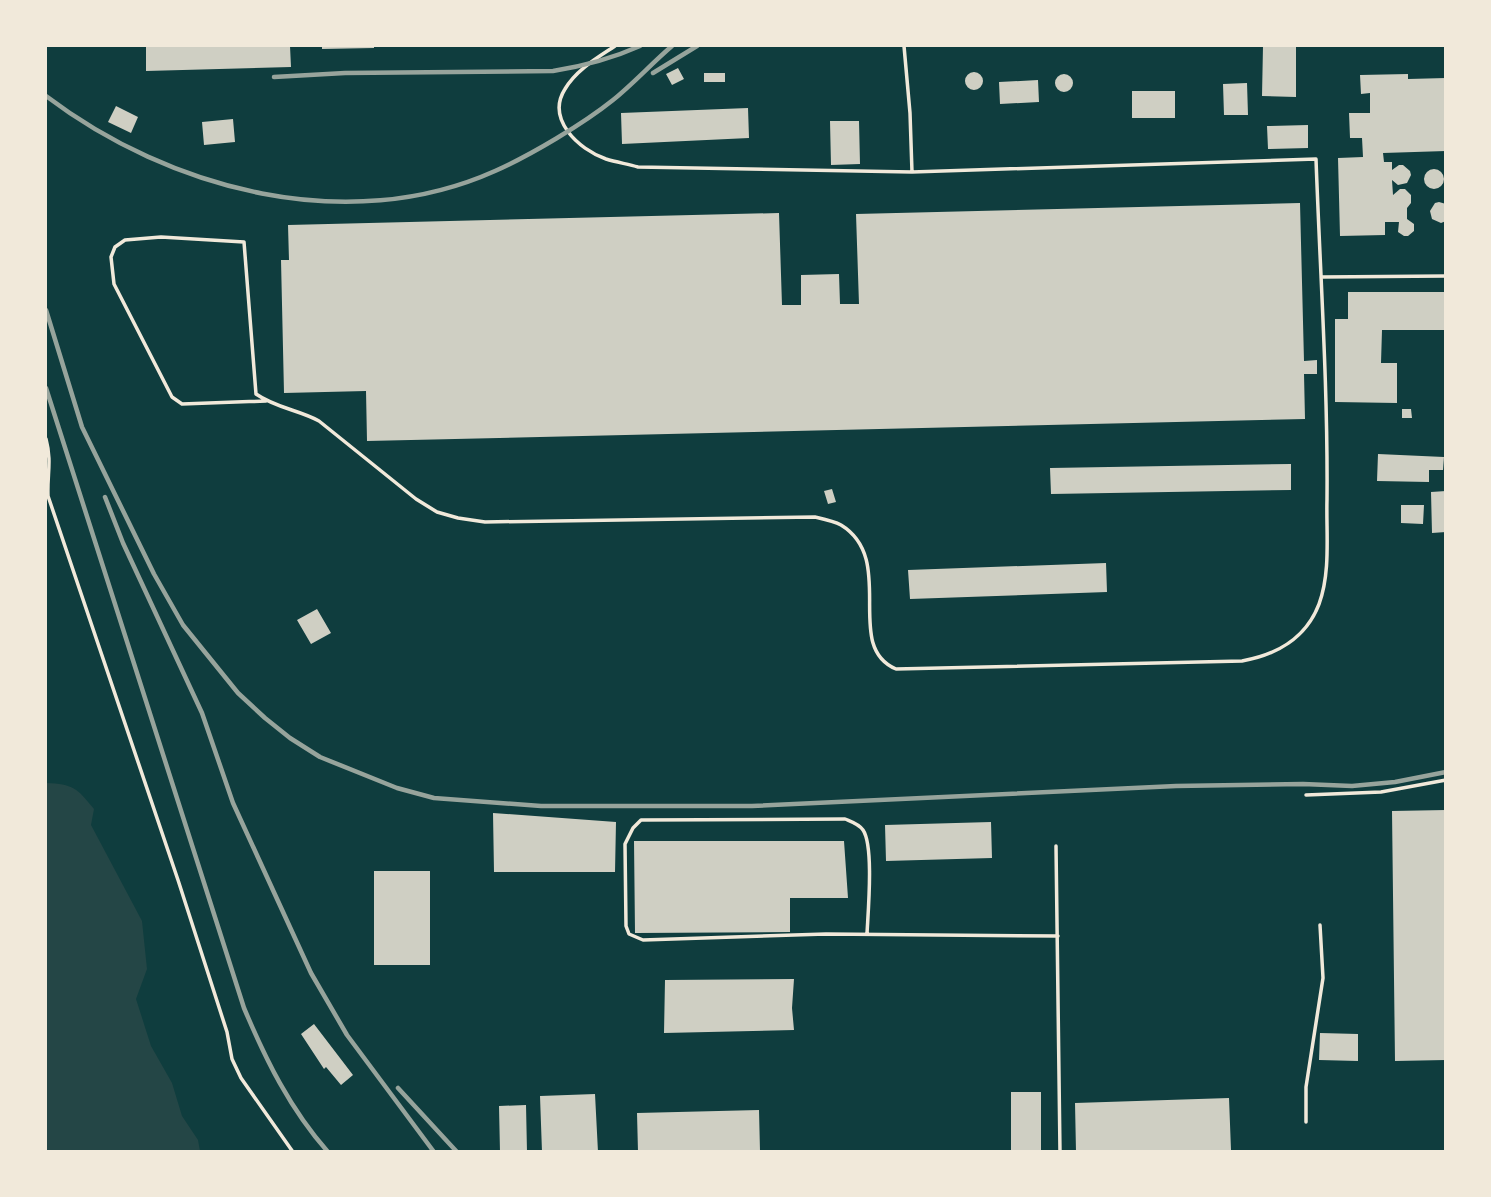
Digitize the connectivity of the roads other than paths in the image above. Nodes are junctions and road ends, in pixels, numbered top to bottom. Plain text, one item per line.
1 (615, 46) edge
2 (904, 46) edge
3 (912, 172) junction
4 (1446, 276) edge
5 (1321, 277) junction
6 (266, 401) junction
7 (46, 439) edge
8 (1446, 780) edge
9 (1306, 795) dead end
10 (1056, 846) dead end
11 (1320, 925) dead end
12 (867, 934) junction
13 (1058, 936) junction
14 (1306, 1122) dead end
15 (293, 1152) edge
16 (1060, 1152) edge

1 - 3 lane
2 - 3 lane
3 - 5 lane
4 - 5 lane
5 - 6 lane
6 - 6 lane
7 - 15 lane
8 - 9 lane
10 - 13 lane
11 - 14 lane
12 - 12 lane
12 - 13 lane
13 - 16 lane

